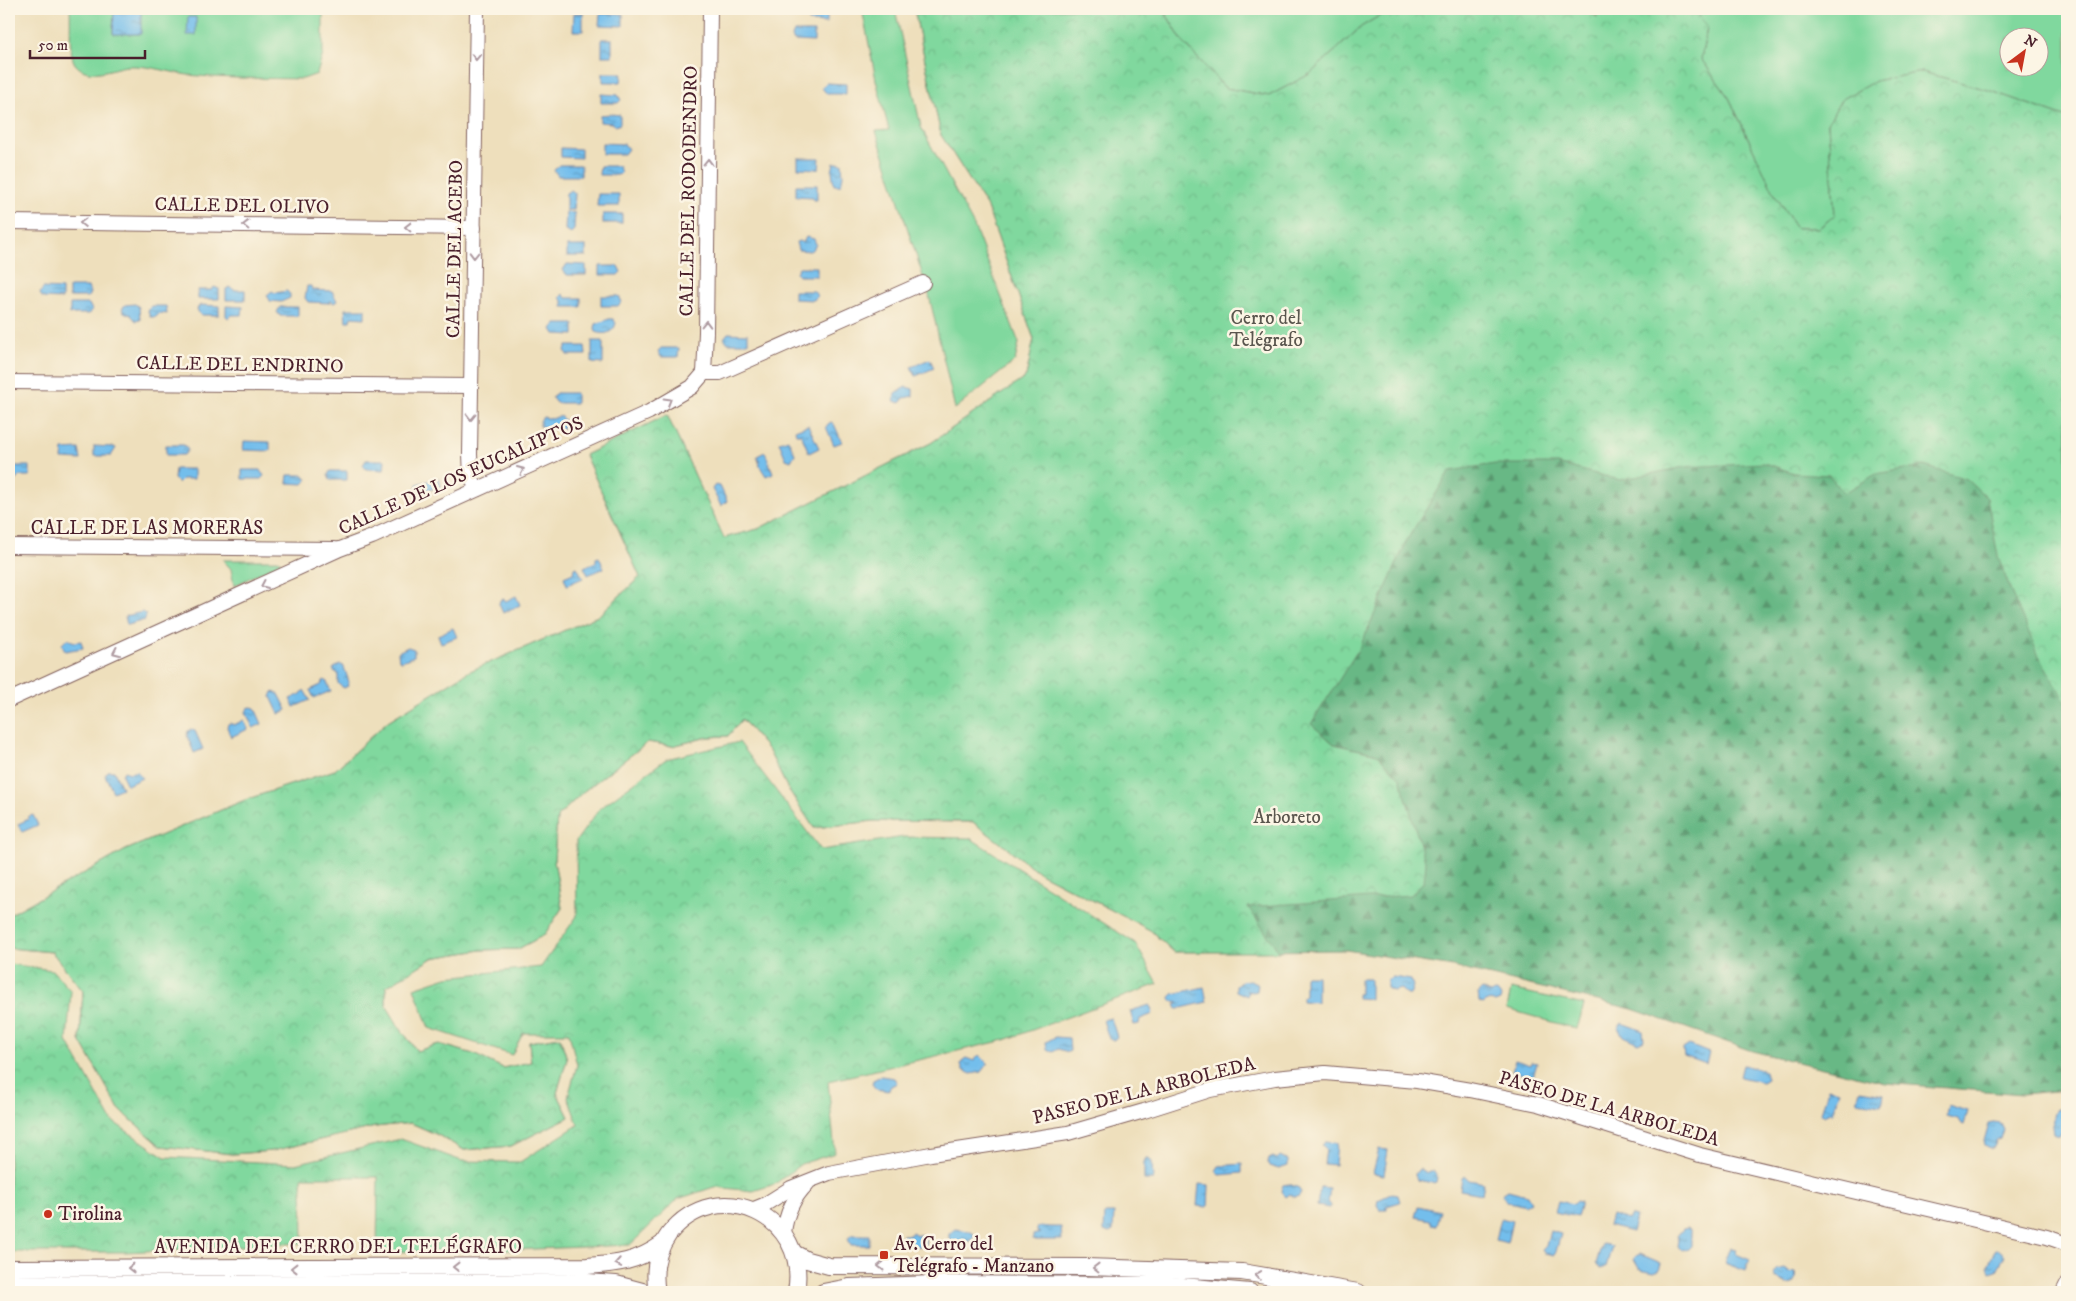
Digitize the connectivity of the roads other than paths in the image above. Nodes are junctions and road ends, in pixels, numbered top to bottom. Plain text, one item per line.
1 (477, 9) edge
2 (710, 9) edge
3 (9, 222) edge
4 (474, 228) junction
5 (923, 283) dead end
6 (704, 373) junction
7 (9, 382) edge
8 (471, 386) junction
9 (477, 489) junction
10 (9, 546) edge
11 (284, 547) junction
12 (340, 549) junction
13 (294, 570) junction
14 (9, 700) edge
15 (813, 1178) junction
16 (754, 1209) junction
17 (784, 1233) junction
18 (662, 1244) junction
19 (2067, 1244) edge
20 (794, 1253) junction
21 (9, 1268) edge
22 (9, 1284) edge
23 (2067, 1284) edge
24 (646, 1292) edge
25 (657, 1292) edge
26 (796, 1292) edge
27 (823, 1292) edge
28 (1250, 1292) edge
29 (1358, 1292) edge
30 (2063, 1292) edge

1 -> 4 street, CALLE DEL ACEBO
6 -> 2 street, CALLE DEL RODODENDRO
4 -> 3 street, CALLE DEL OLIVO
4 -> 8 street, CALLE DEL ACEBO
5 - 6 street
9 -> 6 street, CALLE DE LOS EUCALIPTOS
7 - 8 street, CALLE DEL ENDRINO
8 -> 9 street, CALLE DEL ACEBO
9 - 12 street, CALLE DE LOS EUCALIPTOS
10 - 11 street, CALLE DE LAS MORERAS
11 - 12 street, CALLE DE LAS MORERAS
11 - 13 street, CALLE DE LAS MORERAS
12 - 13 street, CALLE DE LOS EUCALIPTOS
13 -> 14 street, CALLE DE LOS EUCALIPTOS
15 - 16 street, PASEO DE LA ARBOLEDA
15 - 17 street
15 - 19 street, PASEO DE LA ARBOLEDA
16 - 17 street
16 - 18 street
17 - 20 street
18 -> 21 street, AVENIDA DEL CERRO DEL TELÉGRAFO
18 - 25 street
20 - 26 street
29 -> 20 street
22 - 24 street, AVENIDA DEL CERRO DEL TELÉGRAFO
23 - 30 street
27 - 28 street

